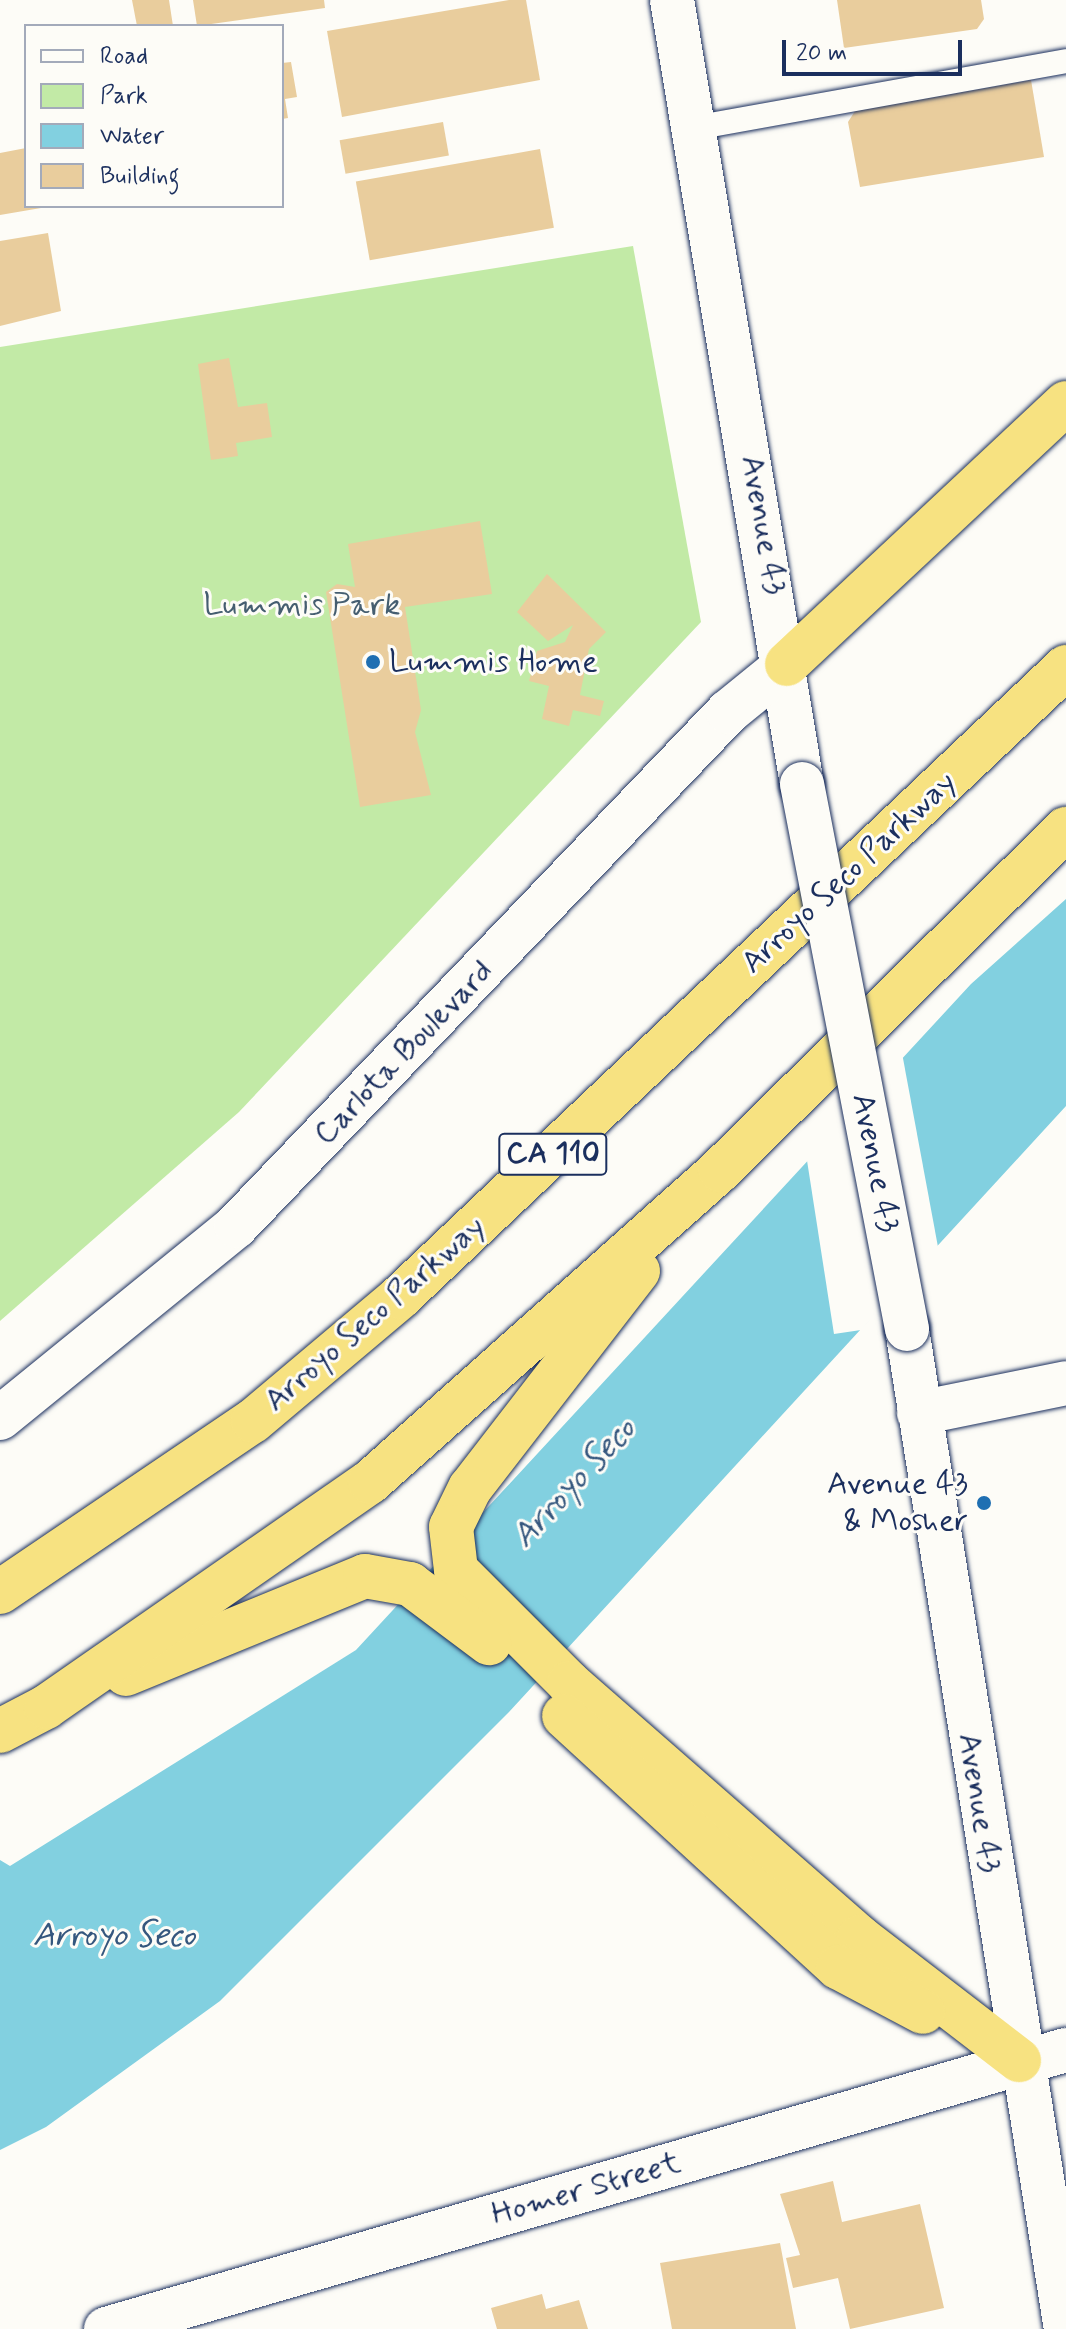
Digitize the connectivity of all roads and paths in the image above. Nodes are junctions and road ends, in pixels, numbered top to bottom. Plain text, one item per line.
1 (672, 0) edge
2 (1066, 61) edge
3 (694, 128) junction
4 (1066, 403) edge
5 (787, 664) junction
6 (1066, 667) edge
7 (1066, 829) edge
8 (720, 1170) junction
9 (1066, 1383) edge
10 (919, 1413) junction
11 (0, 1418) edge
12 (0, 1592) edge
13 (561, 1694) junction
14 (46, 1707) junction
15 (0, 1731) edge
16 (1066, 2050) edge
17 (1019, 2060) junction
18 (106, 2329) edge
19 (1066, 2329) edge

1 - 3 street, Avenue 43
2 - 3 lane
3 - 5 street, Avenue 43
4 - 5 highway
5 - 10 street, Avenue 43, bridge
5 - 11 street, Carlota Boulevard
6 - 12 highway, Arroyo Seco Parkway / CA 110
7 - 8 highway
8 - 13 highway
8 - 14 highway
9 - 10 street
10 - 17 street, Avenue 43
13 - 14 highway
13 - 17 highway
14 - 15 highway
16 - 17 street, Homer Street
17 - 18 street, Homer Street
17 - 19 street, Avenue 43

